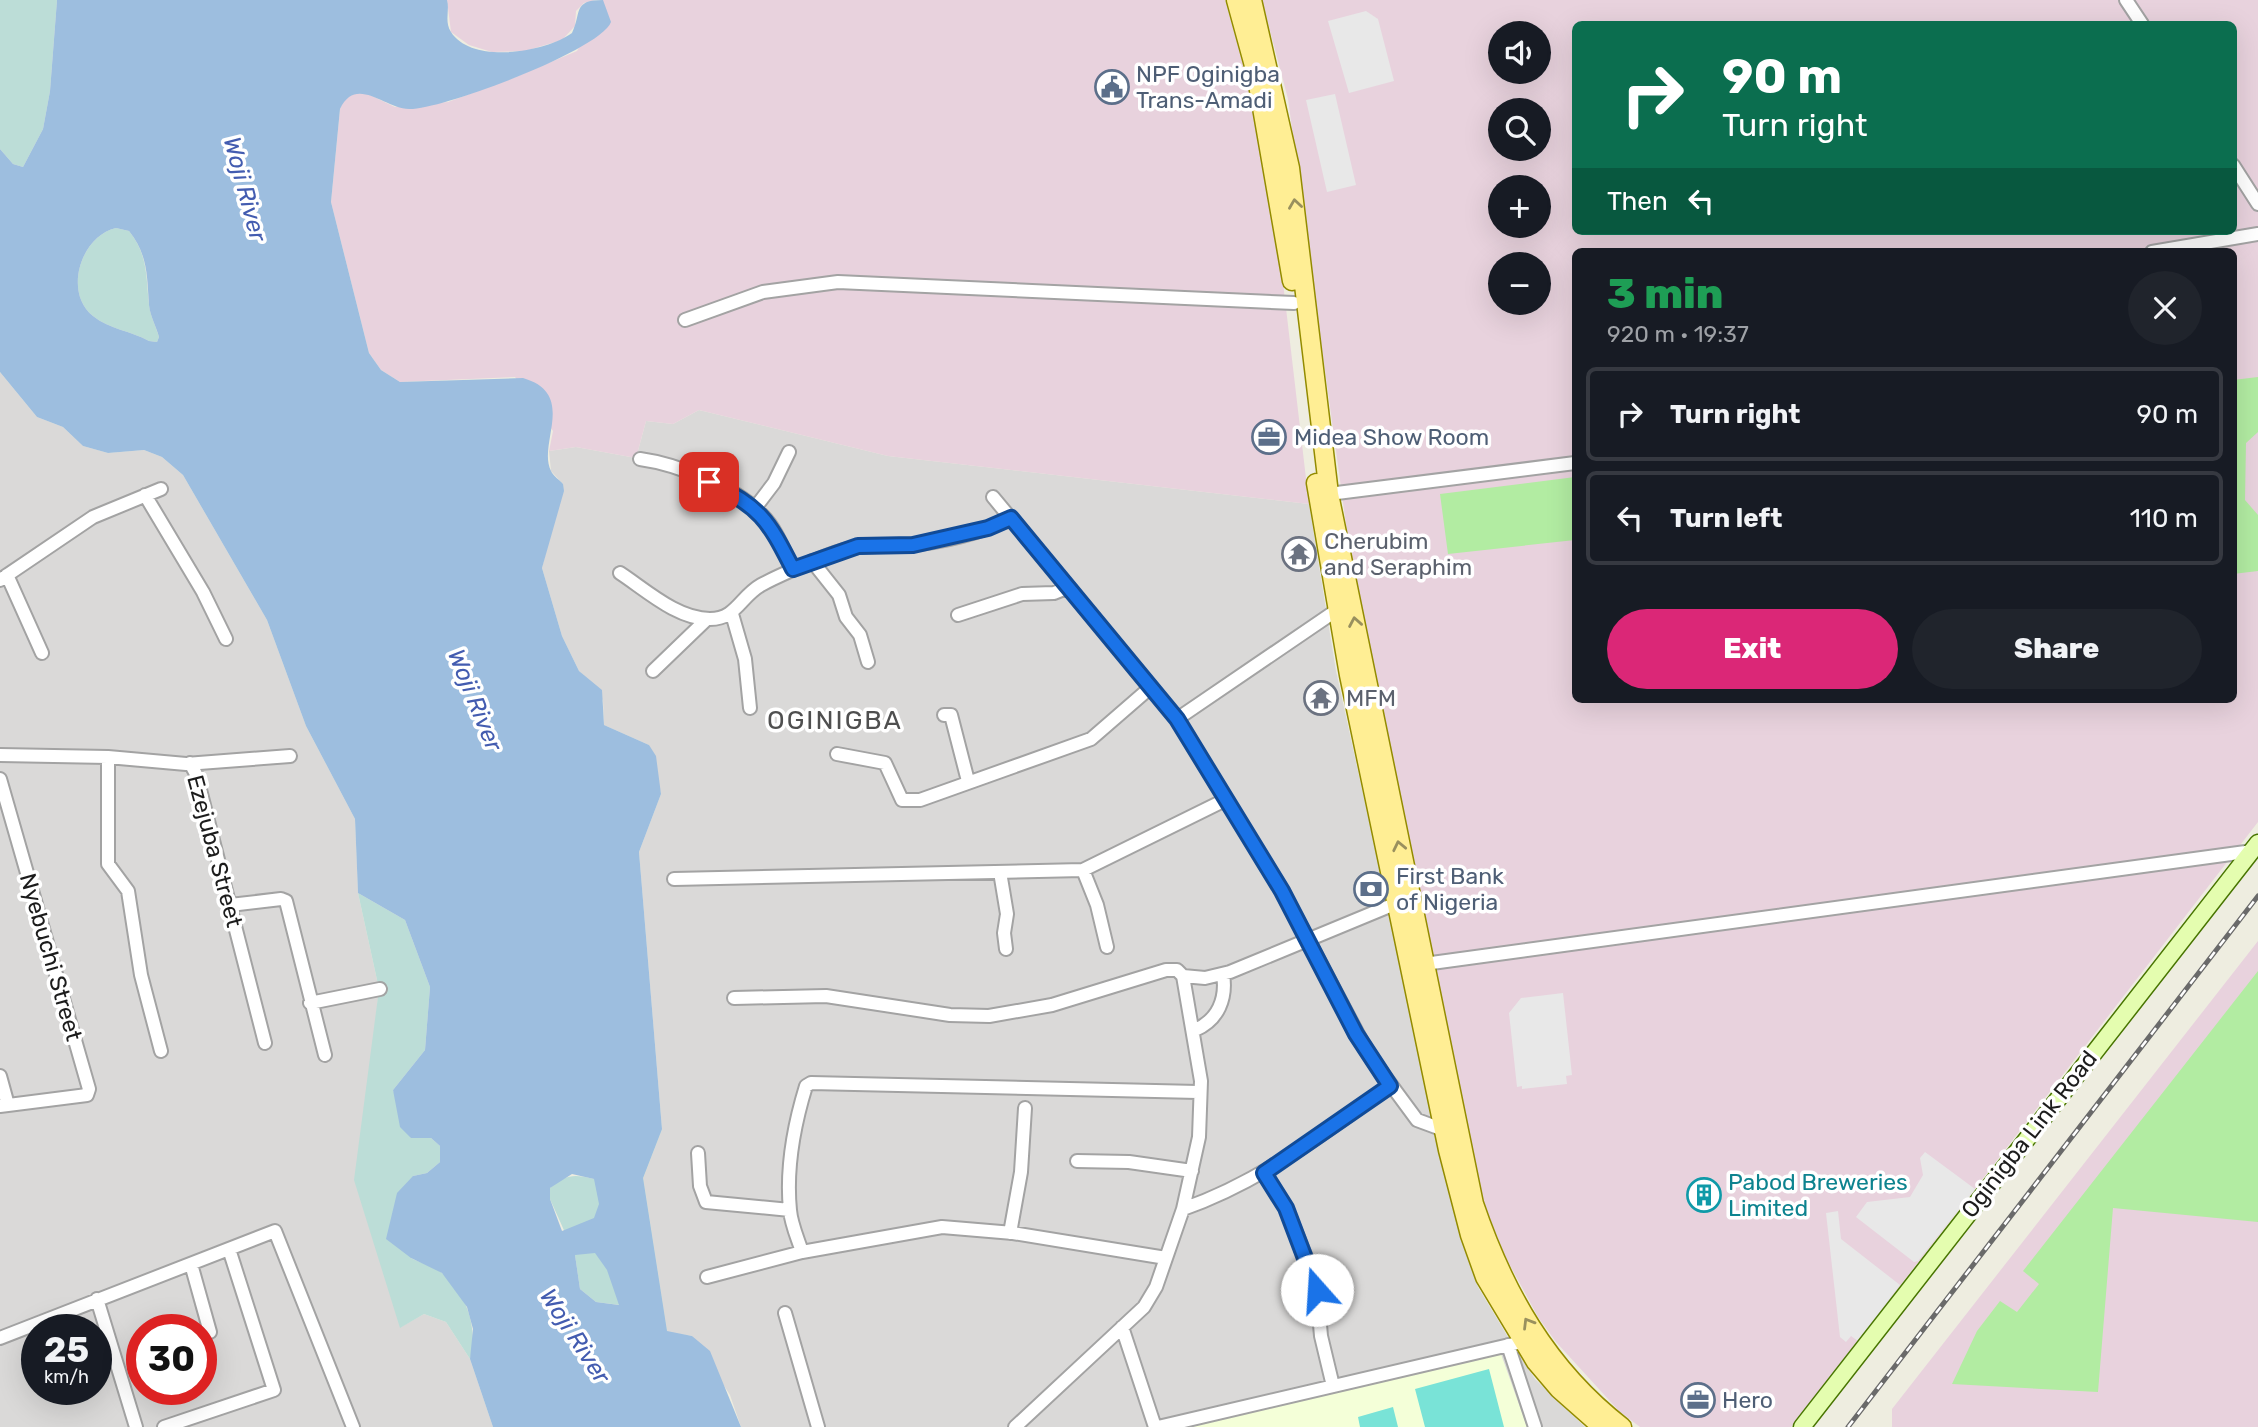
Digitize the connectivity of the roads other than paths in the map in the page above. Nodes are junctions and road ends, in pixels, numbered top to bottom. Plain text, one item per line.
1 (1236, 0) edge
2 (1252, 0) edge
3 (2126, 0) edge
4 (2140, 21) edge
5 (1253, 33) junction
6 (2237, 171) edge
7 (2258, 204) edge
8 (2258, 233) edge
9 (2174, 248) edge
10 (1294, 303) junction
11 (685, 320) dead end
12 (789, 452) dead end
13 (640, 459) dead end
14 (1572, 463) edge
15 (161, 489) dead end
16 (1329, 494) junction
17 (145, 495) junction
18 (993, 497) dead end
19 (755, 508) junction
20 (1011, 518) junction
21 (812, 561) junction
22 (793, 569) junction
23 (620, 573) dead end
24 (4, 578) edge
25 (1069, 587) junction
26 (1337, 610) junction
27 (732, 614) junction
28 (958, 615) dead end
29 (707, 619) junction
30 (226, 639) dead end
31 (42, 653) dead end
32 (868, 662) dead end
33 (653, 671) dead end
34 (1151, 687) junction
35 (750, 708) dead end
36 (944, 715) dead end
37 (1177, 719) junction
38 (836, 754) dead end
39 (0, 755) edge
40 (290, 756) dead end
41 (108, 757) junction
42 (190, 763) junction
43 (0, 779) edge
44 (968, 781) junction
45 (1225, 800) junction
46 (2255, 847) edge
47 (1083, 870) junction
48 (1000, 872) junction
49 (674, 878) dead end
50 (1397, 903) junction
51 (230, 905) junction
52 (1308, 937) junction
53 (1107, 947) dead end
54 (1006, 949) dead end
55 (1417, 965) junction
56 (1223, 974) junction
57 (1184, 976) junction
58 (380, 989) dead end
59 (734, 998) dead end
60 (310, 1003) junction
61 (1195, 1030) junction
62 (265, 1043) dead end
63 (161, 1051) dead end
64 (325, 1055) dead end
65 (0, 1076) edge
66 (1390, 1086) junction
67 (1198, 1092) junction
68 (4, 1106) edge
69 (1025, 1108) dead end
70 (1444, 1130) junction
71 (698, 1153) dead end
72 (1077, 1161) dead end
73 (1192, 1171) junction
74 (1264, 1173) junction
75 (1183, 1209) junction
76 (790, 1210) junction
77 (1010, 1233) junction
78 (229, 1249) junction
79 (802, 1252) junction
80 (1166, 1258) junction
81 (191, 1264) junction
82 (707, 1277) dead end
83 (97, 1299) junction
84 (1341, 1299) dead end
85 (1317, 1307) junction
86 (785, 1313) dead end
87 (205, 1314) edge
88 (1122, 1327) junction
89 (0, 1338) edge
90 (1515, 1344) junction
91 (1333, 1387) junction
92 (136, 1427) edge
93 (164, 1427) edge
94 (353, 1427) edge
95 (818, 1427) edge
96 (1015, 1427) edge
97 (1156, 1427) edge
98 (1535, 1427) edge
99 (1602, 1427) edge
100 (1622, 1427) edge
101 (1802, 1427) edge

1 - 5 main road
2 - 5 main road
3 - 4 street
5 - 10 main road
16 -> 5 main road
6 - 7 street
8 - 9 street
10 - 11 street
10 - 26 main road
12 - 19 street
13 - 19 street
14 - 16 street
15 - 17 street
55 -> 16 main road
17 - 24 street
17 - 30 street
18 - 20 street
19 - 22 street
20 - 21 street
20 - 25 street
21 - 22 street
21 - 32 street
22 - 27 street
23 - 29 street
24 - 31 street
25 - 28 street
25 - 34 street
26 - 37 street
26 - 50 main road
27 - 29 street
27 - 35 street
29 - 33 street
34 - 37 street
34 - 44 street
36 - 44 street
37 - 45 street
38 - 44 street
39 - 41 street, Ezejuba Street
40 - 42 street
41 - 42 street, Ezejuba Street
41 - 63 street
42 - 51 street, Ezejuba Street
43 - 68 street, Nyebuchi Street
45 - 47 street
45 - 52 street
46 - 55 street
46 - 101 street, Oginigba Link Road
47 - 48 street
47 - 53 street
48 - 49 street
48 - 54 street
50 - 52 street
50 - 55 main road
51 - 60 street
51 - 62 street, Ezejuba Street
52 - 56 street
52 - 66 street
55 - 70 main road
100 -> 55 main road
56 - 57 street
56 - 61 street
57 - 59 street
57 - 61 street
58 - 60 street
60 - 64 street
61 - 67 street
65 - 68 street
66 - 70 street
66 - 74 street
67 - 73 street
67 - 76 street
69 - 77 street
70 - 90 main road
71 - 76 street
72 - 73 street
73 - 75 street
74 - 75 street
74 - 85 street
75 - 80 street
76 - 79 street
77 - 79 street
77 - 80 street
78 - 81 street
78 - 93 street
78 - 94 street
79 - 82 street
80 - 88 street
81 - 83 street
81 - 87 street
83 - 89 street
83 - 92 street
84 - 85 street
85 - 91 street
86 - 95 street
88 - 96 street
88 - 97 street
90 - 91 street
90 - 98 street
90 - 99 main road
91 - 97 street

